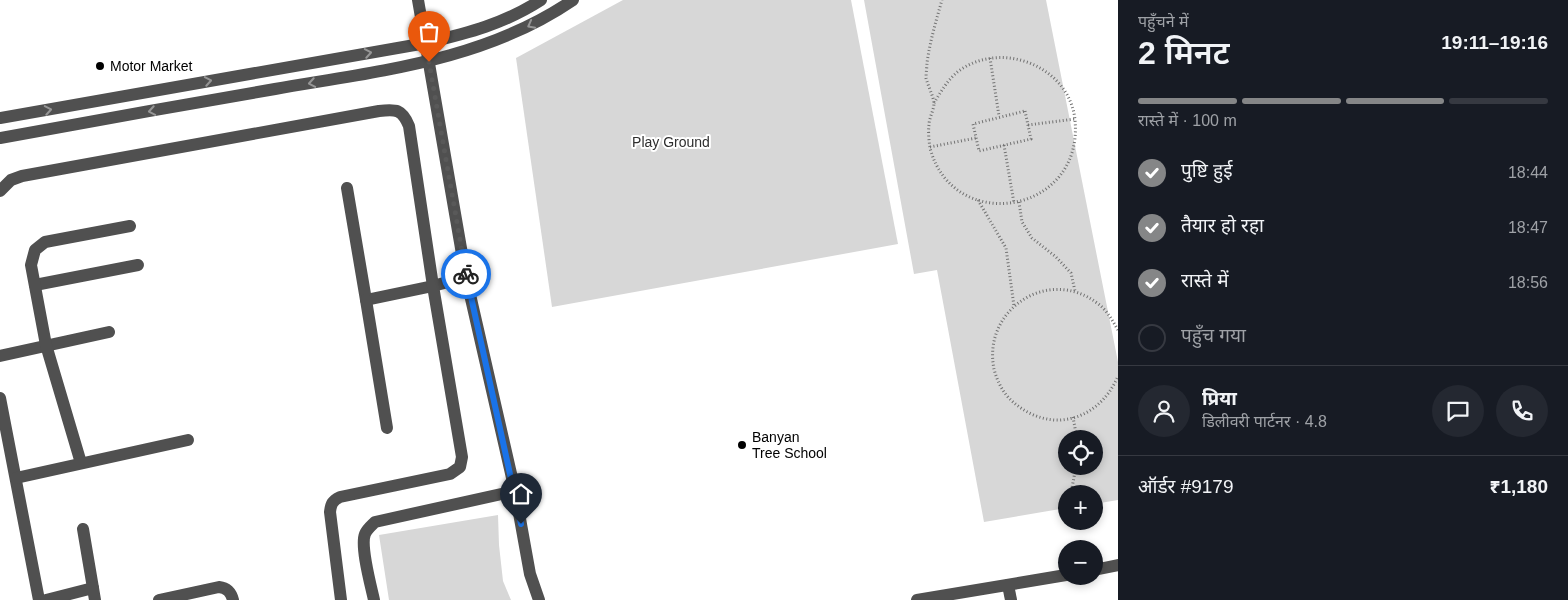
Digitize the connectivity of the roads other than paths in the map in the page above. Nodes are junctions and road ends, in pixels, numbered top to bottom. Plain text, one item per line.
1 (418, 0) edge
2 (541, 0) edge
3 (573, 0) edge
4 (426, 43) junction
5 (429, 62) junction
6 (181, 86) junction
7 (186, 105) junction
8 (0, 118) edge
9 (0, 138) edge
10 (347, 188) dead end
11 (0, 191) edge
12 (130, 226) dead end
13 (138, 265) dead end
14 (466, 277) junction
15 (35, 285) junction
16 (434, 286) junction
17 (366, 300) junction
18 (108, 332) dead end
19 (46, 345) junction
20 (0, 356) edge
21 (0, 398) edge
22 (387, 428) dead end
23 (188, 440) dead end
24 (81, 463) junction
25 (16, 478) junction
26 (515, 491) junction
27 (83, 529) dead end
28 (1118, 565) edge
29 (1103, 568) edge
30 (1058, 577) edge
31 (1008, 586) junction
32 (94, 594) edge
33 (40, 600) edge
34 (46, 600) edge
35 (159, 600) edge
36 (233, 600) edge
37 (342, 600) edge
38 (374, 600) edge
39 (539, 600) edge
40 (917, 600) edge
41 (1010, 600) edge

1 - 4 street
2 - 4 street
3 -> 5 street
4 - 5 street
6 -> 4 street
5 -> 7 street
5 - 14 street
6 - 7 street
8 -> 6 street
7 -> 9 street
10 - 17 street
11 - 16 street
12 - 15 street
13 - 15 street
14 - 16 street
14 - 26 street
15 - 19 street
16 - 17 street
16 - 37 street
17 - 22 street
18 - 19 street
19 - 20 street
19 - 24 street
21 - 25 street
23 - 24 street
24 - 25 street
25 - 33 street
26 - 38 street
26 - 39 street
27 - 32 street
28 - 29 street
30 - 31 street
31 - 40 street
31 - 41 street
32 - 34 street
35 - 36 street

